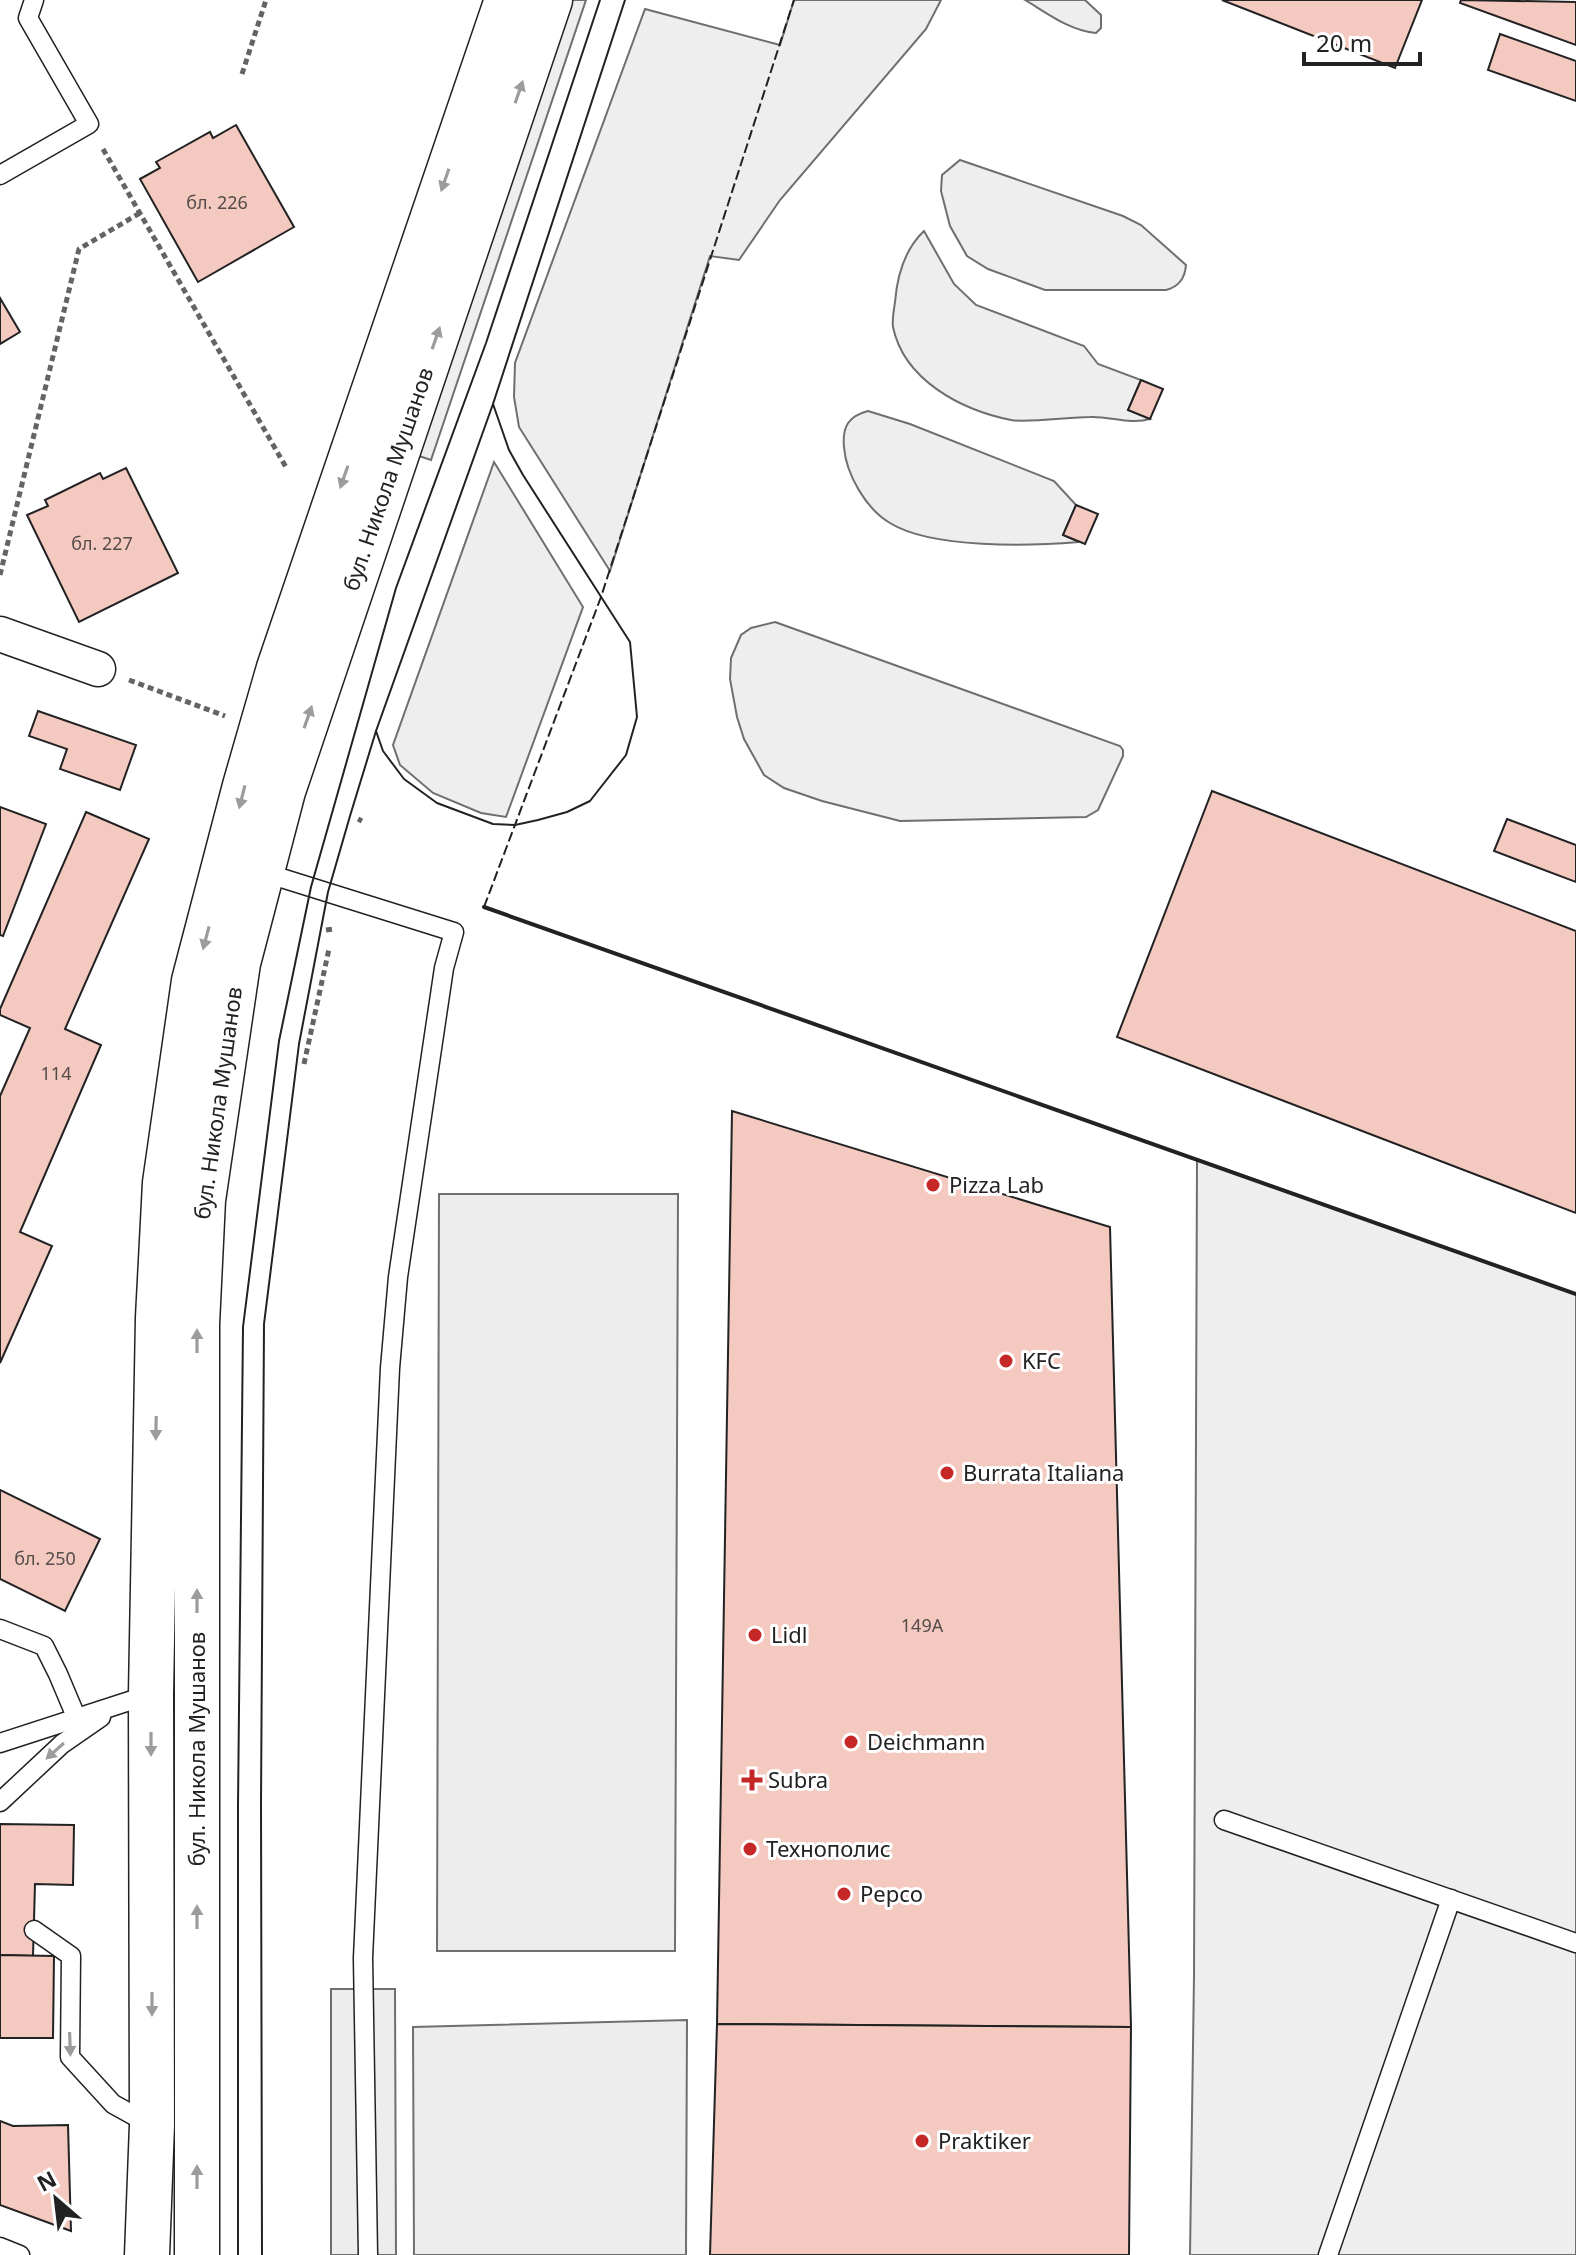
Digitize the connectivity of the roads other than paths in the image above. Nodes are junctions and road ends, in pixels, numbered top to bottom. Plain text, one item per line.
1 (34, 0) edge
2 (507, 0) edge
3 (550, 0) edge
4 (0, 175) edge
5 (0, 634) edge
6 (98, 669) road end
7 (244, 867) junction
8 (0, 1629) edge
9 (134, 1700) junction
10 (77, 1719) junction
11 (0, 1743) edge
12 (0, 1802) edge
13 (1224, 1820) dead end
14 (1451, 1899) junction
15 (34, 1930) dead end
16 (1576, 1943) edge
17 (152, 2125) junction
18 (0, 2247) edge
19 (20, 2255) edge
20 (147, 2255) edge
21 (197, 2255) edge
22 (368, 2255) edge
23 (1328, 2255) edge

1 - 4 lane
2 -> 7 main road, бул. Никола Мушанов
7 -> 3 main road, бул. Никола Мушанов
5 - 6 street
7 -> 9 main road, бул. Никола Мушанов
21 -> 7 main road, бул. Никола Мушанов
7 - 22 lane
8 - 10 lane
9 - 10 lane
9 -> 12 lane
9 -> 17 main road, бул. Никола Мушанов
10 - 11 lane
13 - 14 lane
14 - 16 lane
14 - 23 lane
15 -> 17 lane
17 - 20 main road, бул. Никола Мушанов
18 - 19 lane

